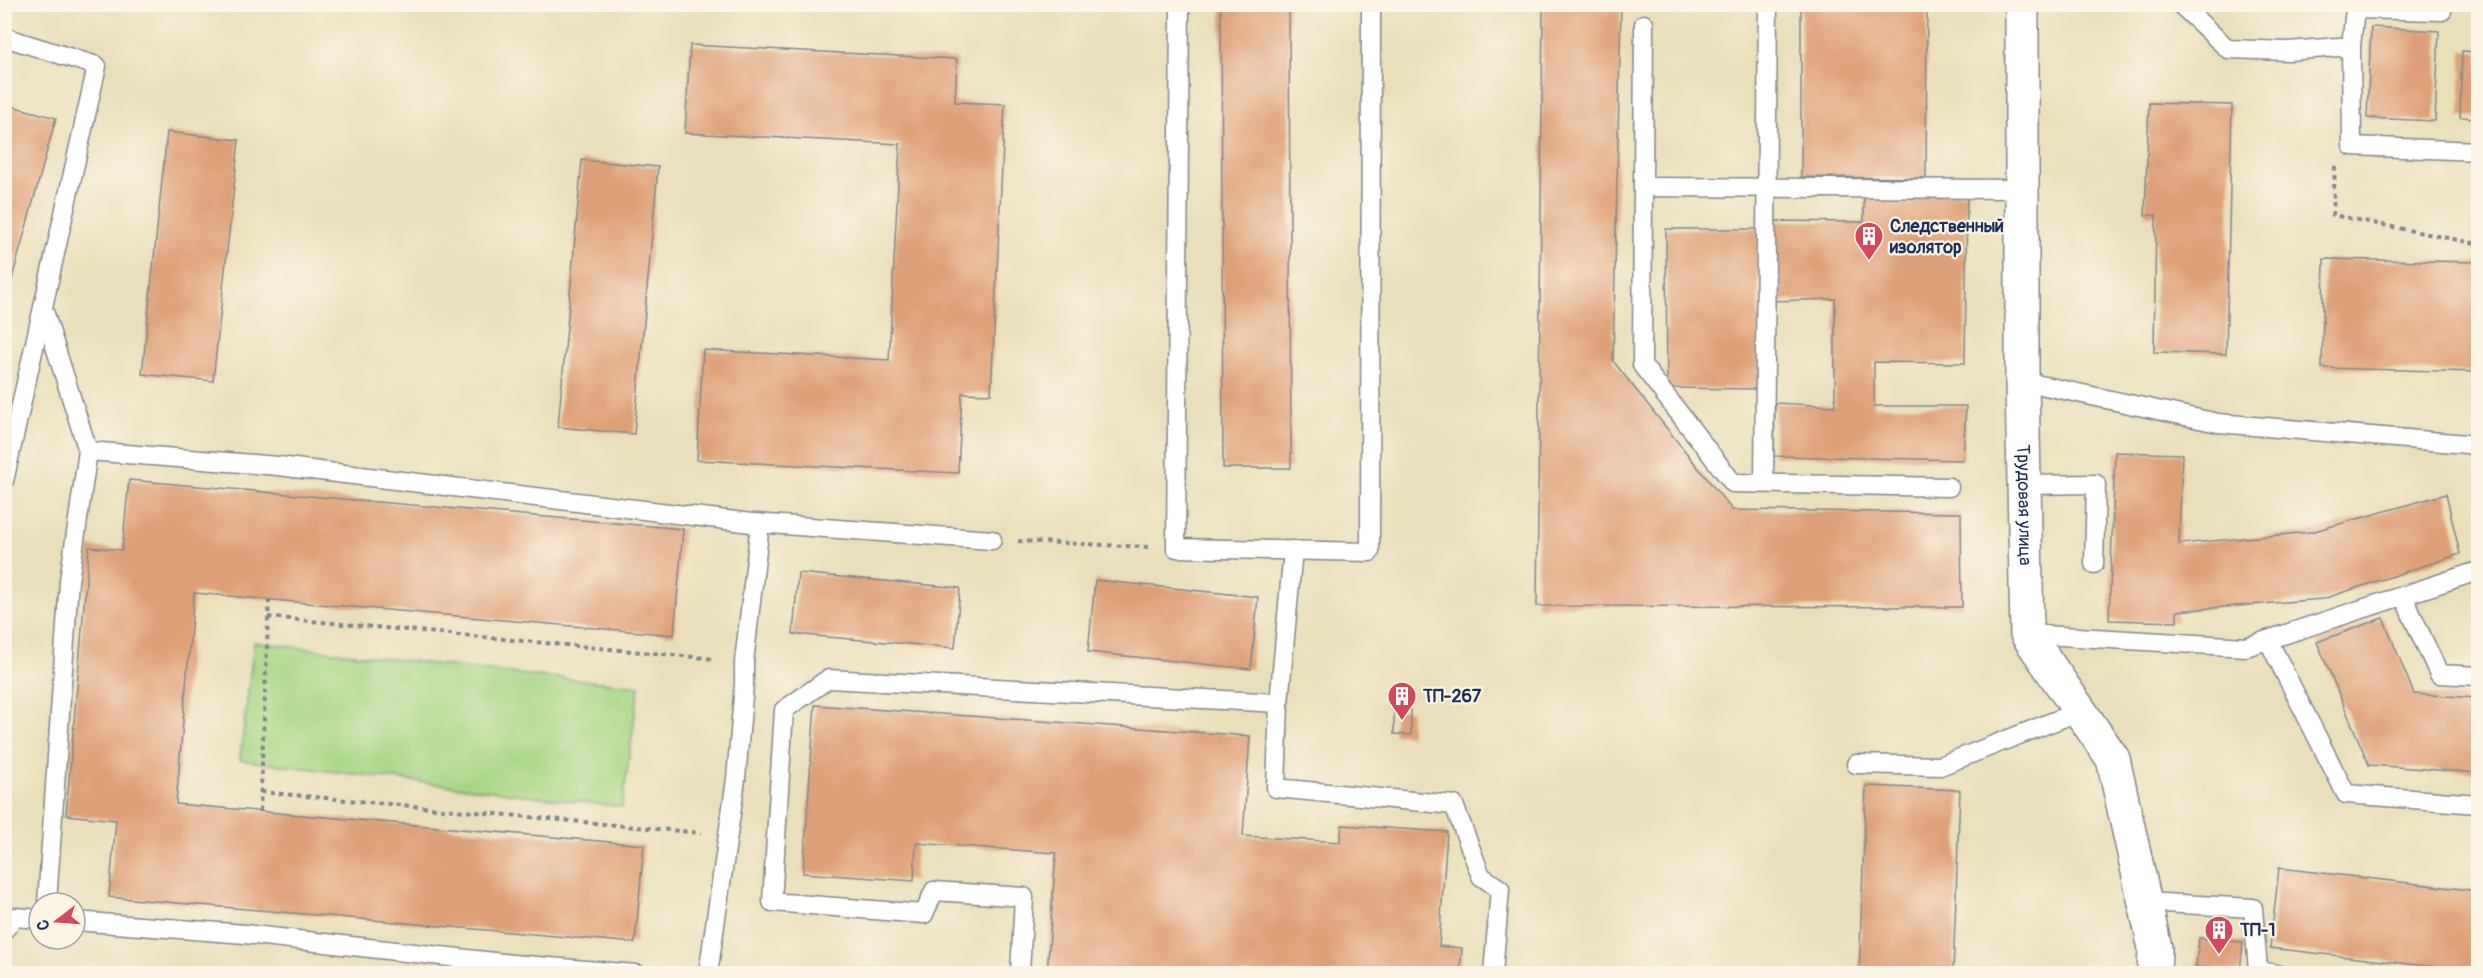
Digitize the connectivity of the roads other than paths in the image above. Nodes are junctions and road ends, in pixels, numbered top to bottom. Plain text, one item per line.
1 (1180, 4) edge
2 (1371, 4) edge
3 (1768, 4) edge
4 (2022, 4) edge
5 (2180, 4) edge
6 (2442, 11) dead end
7 (1644, 24) dead end
8 (4, 37) edge
9 (2351, 46) junction
10 (2478, 151) edge
11 (1643, 188) junction
12 (1767, 188) junction
13 (2022, 189) junction
14 (43, 309) junction
15 (2022, 381) junction
16 (2478, 445) edge
17 (88, 451) junction
18 (4, 481) edge
19 (1764, 483) junction
20 (2024, 485) junction
21 (1949, 487) dead end
22 (754, 523) junction
23 (992, 540) road end
24 (1293, 550) junction
25 (2094, 564) dead end
26 (2478, 571) edge
27 (2403, 596) junction
28 (2027, 634) junction
29 (2268, 640) junction
30 (2478, 676) edge
31 (1279, 703) junction
32 (2080, 711) junction
33 (1856, 764) dead end
34 (2478, 804) edge
35 (48, 891) edge
36 (2145, 903) junction
37 (27, 920) edge
38 (8, 922) edge
39 (87, 922) edge
40 (636, 974) edge
41 (708, 974) edge
42 (1020, 974) edge
43 (1493, 974) edge
44 (2154, 974) edge
45 (2277, 974) edge

1 - 24 lane
2 - 24 lane
3 - 12 lane
4 - 13 street, Трудовая улица
5 - 9 lane
6 - 9 lane
7 - 11 lane
8 - 14 lane
9 - 10 lane
11 - 12 lane
11 - 19 lane
12 - 13 lane
12 - 19 lane
13 - 15 street, Трудовая улица
14 - 17 lane
14 - 18 lane
15 - 16 lane
15 - 20 street, Трудовая улица
17 - 22 lane
17 - 35 lane
19 - 21 lane
20 - 25 lane
20 - 28 street, Трудовая улица
22 - 23 lane
22 - 41 lane
24 - 31 lane
26 - 27 lane
27 - 29 lane
27 - 30 lane
28 - 29 lane
28 - 32 street
29 - 34 lane
31 - 42 lane
31 - 43 lane
32 - 33 lane
32 - 36 street
36 - 44 street
36 - 45 lane
37 - 38 lane
39 - 40 lane

